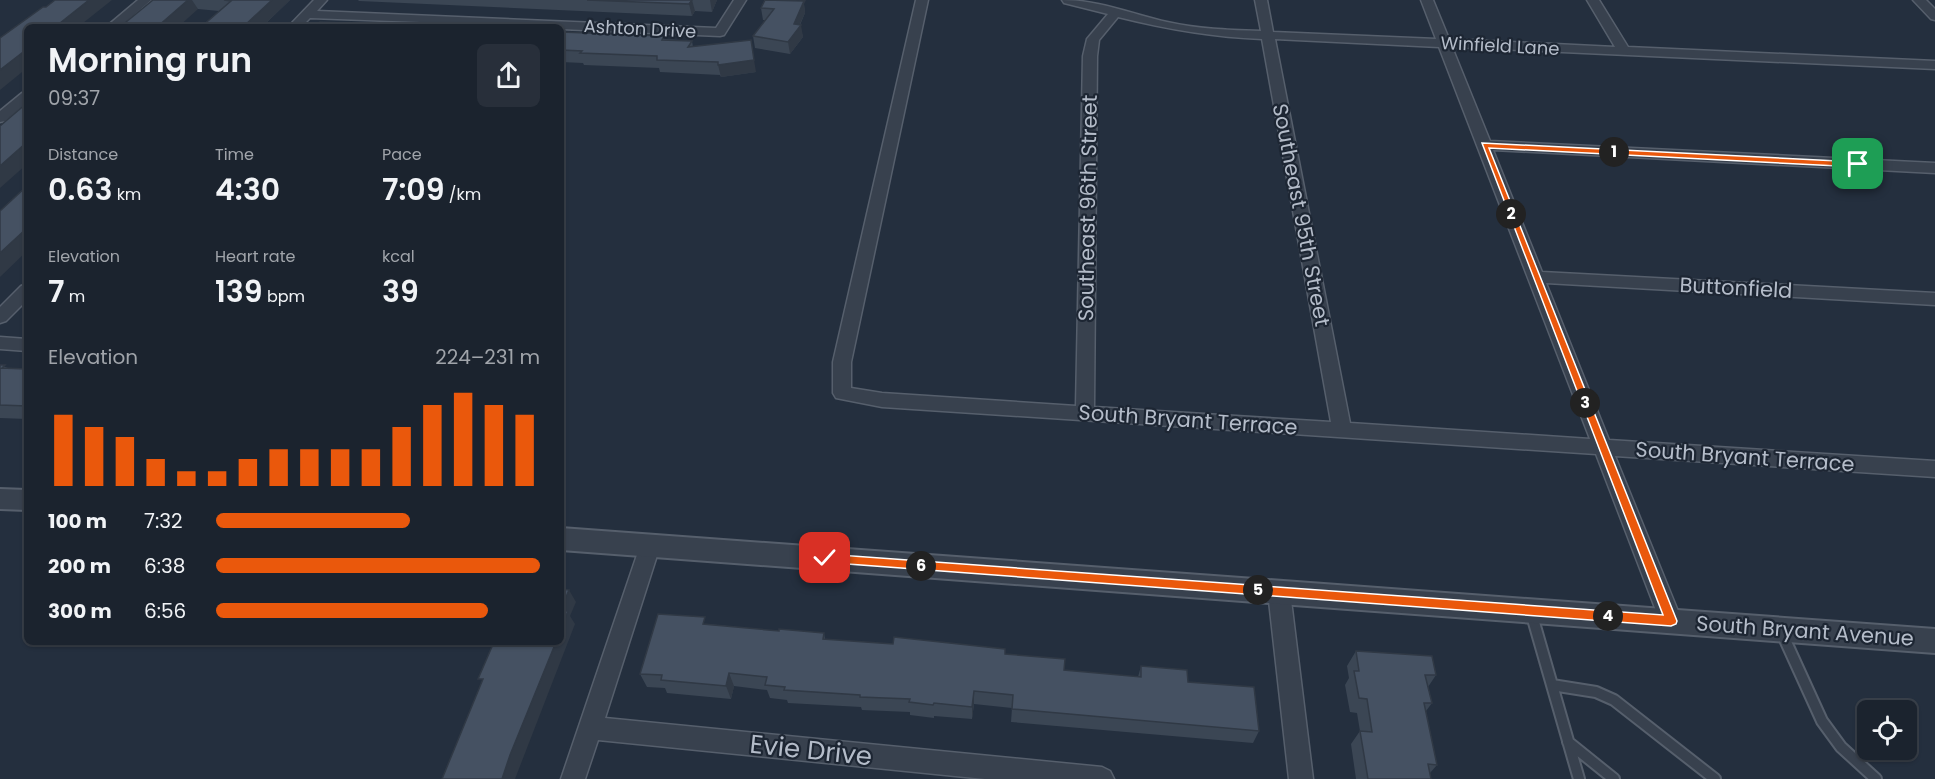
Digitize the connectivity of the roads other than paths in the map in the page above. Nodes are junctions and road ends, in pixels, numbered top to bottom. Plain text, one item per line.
1 (145, 0) edge
2 (321, 0) edge
3 (740, 0) edge
4 (922, 0) edge
5 (1261, 0) edge
6 (1427, 0) edge
7 (1593, 0) edge
8 (1918, 0) edge
9 (1073, 1) edge
10 (1116, 12) junction
11 (307, 14) junction
12 (1935, 16) edge
13 (116, 24) edge
14 (297, 24) edge
15 (536, 24) edge
16 (564, 25) edge
17 (1268, 36) junction
18 (1444, 43) junction
19 (1624, 51) junction
20 (1935, 65) edge
21 (24, 98) edge
22 (0, 118) edge
23 (1484, 145) junction
24 (1935, 168) edge
25 (1536, 277) junction
26 (24, 293) edge
27 (1935, 299) edge
28 (0, 317) edge
29 (0, 343) edge
30 (24, 345) edge
31 (1085, 413) junction
32 (1342, 430) junction
33 (1603, 447) junction
34 (1935, 469) edge
35 (0, 499) edge
36 (24, 501) edge
37 (564, 539) edge
38 (650, 546) junction
39 (1279, 592) junction
40 (1530, 610) junction
41 (1671, 621) junction
42 (1780, 629) junction
43 (1935, 641) edge
44 (1552, 685) junction
45 (591, 728) junction
46 (1568, 742) junction
47 (573, 779) edge
48 (1102, 779) edge
49 (1301, 779) edge
50 (1579, 779) edge
51 (1614, 779) edge
52 (1715, 779) edge
53 (1876, 779) edge

1 - 13 street
2 - 11 street
3 - 16 street, Ashton Drive
4 - 31 street, South Bryant Terrace
5 - 17 street, Southeast 95th Street
6 - 18 street
7 - 19 street
8 - 12 street
9 - 10 street, Winfield Lane
10 - 17 street, Winfield Lane
10 - 31 street, Southeast 96th Street
11 - 14 street
11 - 15 street, Ashton Drive
17 - 18 street, Winfield Lane
17 - 32 street, Southeast 95th Street
18 - 19 street, Winfield Lane
18 - 23 street
19 - 20 street, Winfield Lane
21 - 22 street
23 - 24 street
23 - 25 street
25 - 27 street, Buttonfield
25 - 33 street
26 - 28 street
29 - 30 street
31 - 32 street, South Bryant Terrace
32 - 33 street, South Bryant Terrace
33 - 34 street, South Bryant Terrace
33 - 41 street
35 - 36 street
37 - 38 street, South Bryant Avenue
38 - 39 street, South Bryant Avenue
38 - 45 street
39 - 40 street, South Bryant Avenue
39 - 49 street
40 - 41 street, South Bryant Avenue
40 - 44 lane
41 - 42 street, South Bryant Avenue
42 - 43 street, South Bryant Avenue
42 - 53 lane
44 - 46 lane
44 - 52 lane
45 - 47 street
45 - 48 street, Evie Drive
46 - 50 lane
46 - 51 lane

